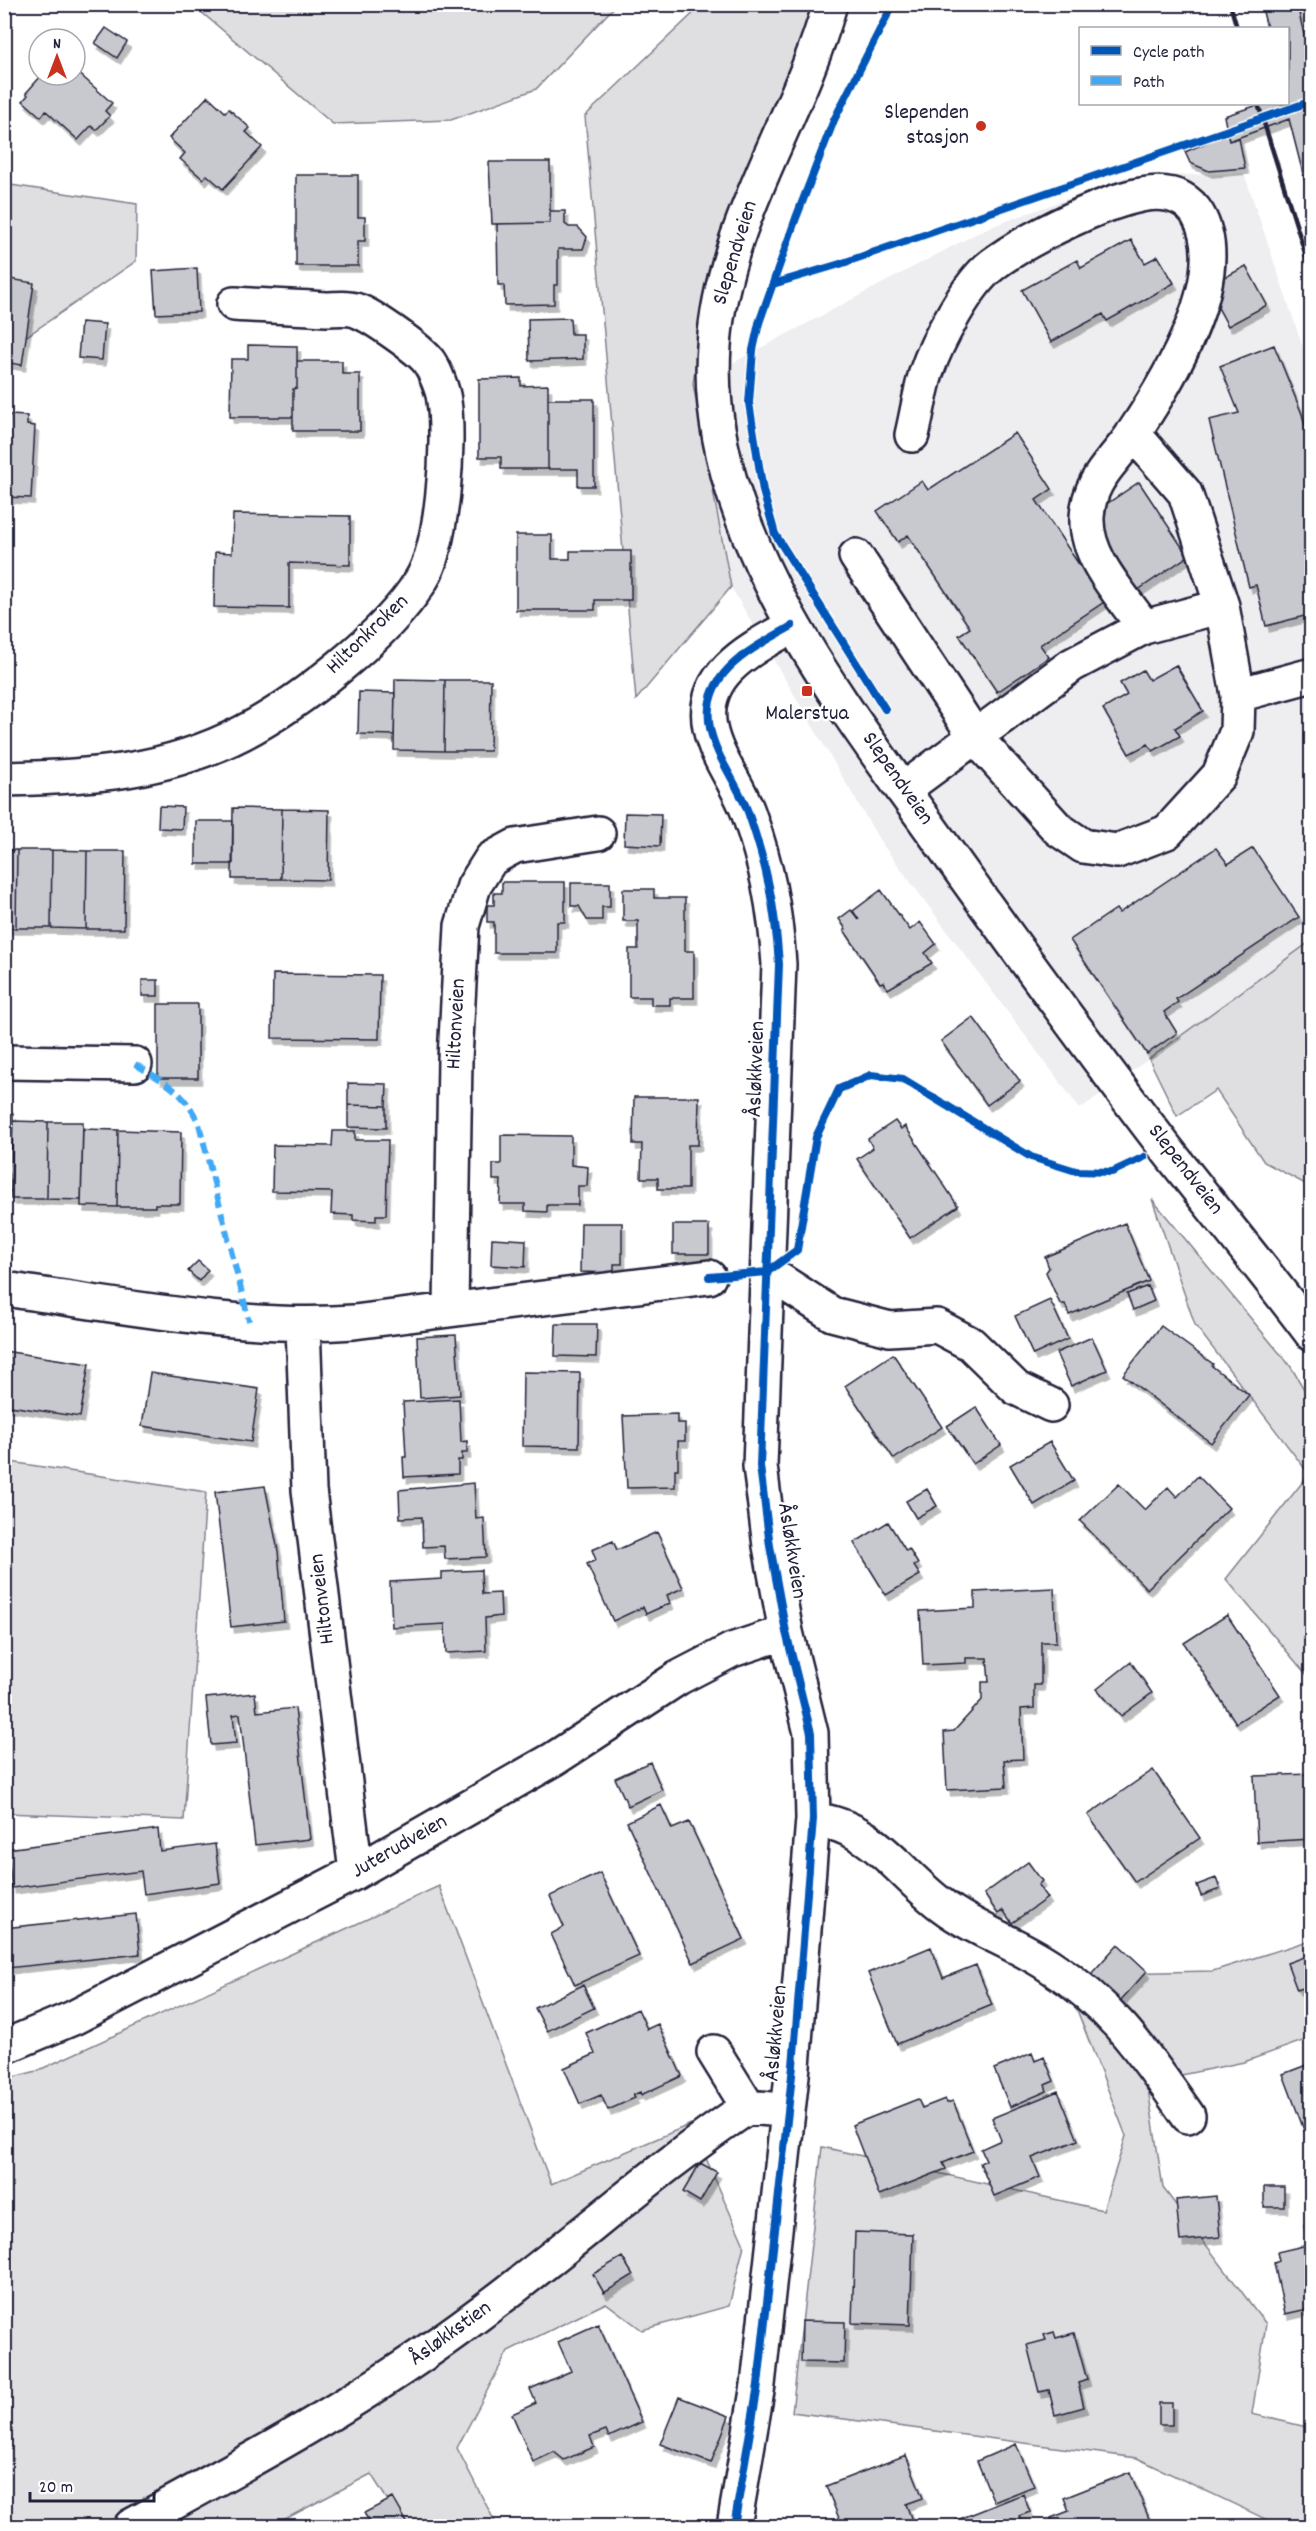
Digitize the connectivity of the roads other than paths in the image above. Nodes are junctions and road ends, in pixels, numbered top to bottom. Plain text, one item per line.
1 (830, 4) edge
2 (849, 4) edge
3 (819, 45) junction
4 (234, 304) dead end
5 (1134, 433) junction
6 (912, 435) dead end
7 (856, 556) dead end
8 (1222, 606) junction
9 (792, 626) junction
10 (1144, 627) junction
11 (1311, 675) edge
12 (1238, 695) junction
13 (976, 738) junction
14 (4, 779) edge
15 (903, 790) junction
16 (598, 833) dead end
17 (4, 1062) edge
18 (135, 1064) dead end
19 (767, 1272) junction
20 (709, 1276) dead end
21 (4, 1289) edge
22 (451, 1308) junction
23 (303, 1326) junction
24 (1311, 1334) edge
25 (1051, 1405) dead end
26 (786, 1632) junction
27 (813, 1820) junction
28 (356, 1872) junction
29 (4, 2047) edge
30 (714, 2052) dead end
31 (748, 2107) junction
32 (788, 2110) junction
33 (1188, 2116) dead end
34 (131, 2526) edge
35 (734, 2526) edge

1 - 3 street, Slependveien
2 - 3 street, Slependveien
3 - 9 street, Slependveien
4 - 14 street, Hiltonkroken
5 - 6 street
5 - 8 street
5 - 10 street
7 - 13 street
8 - 10 street
8 - 12 street
9 - 15 street, Slependveien
9 - 19 street, Åsløkkveien
10 - 13 street
11 - 12 street
12 - 13 street
13 - 15 street
15 - 24 street, Slependveien
16 - 22 street, Hiltonveien
17 - 18 street
19 - 25 street
19 - 26 street, Åsløkkveien
20 - 22 street
21 - 23 street
22 - 23 street
23 - 28 street, Hiltonveien
26 - 27 street, Åsløkkveien
26 - 28 street, Juterudveien
27 - 32 street, Åsløkkveien
27 - 33 street
28 - 29 street, Juterudveien
30 - 31 street
31 - 32 street
31 - 34 street, Åsløkkstien
32 - 35 street, Åsløkkveien

